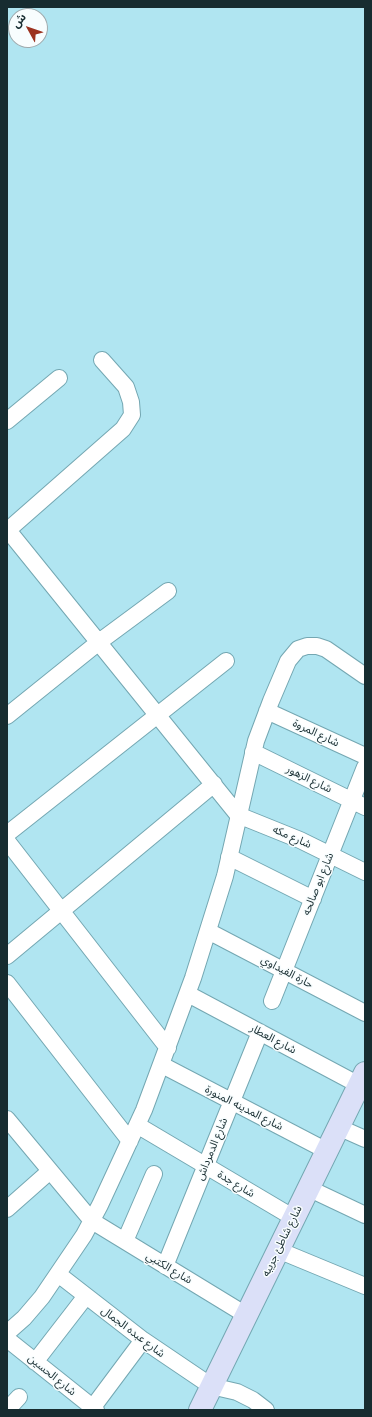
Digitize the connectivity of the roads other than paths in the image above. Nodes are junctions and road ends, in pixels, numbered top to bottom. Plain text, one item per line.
1 (102, 360) dead end
2 (60, 378) dead end
3 (7, 421) edge
4 (10, 538) edge
5 (168, 591) dead end
6 (99, 642) junction
7 (226, 661) dead end
8 (365, 676) edge
9 (267, 711) junction
10 (157, 714) junction
11 (7, 716) edge
12 (253, 752) junction
13 (365, 756) edge
14 (365, 766) edge
15 (214, 784) junction
16 (358, 803) edge
17 (238, 815) junction
18 (7, 834) edge
19 (7, 841) edge
20 (330, 854) junction
21 (229, 857) junction
22 (365, 872) edge
23 (313, 899) junction
24 (61, 910) junction
25 (208, 931) junction
26 (7, 956) edge
27 (284, 970) junction
28 (7, 983) edge
29 (188, 994) junction
30 (272, 1001) dead end
31 (365, 1013) edge
32 (260, 1032) junction
33 (168, 1048) junction
34 (162, 1065) junction
35 (361, 1085) edge
36 (232, 1102) junction
37 (7, 1119) edge
38 (137, 1125) junction
39 (338, 1127) junction
40 (365, 1139) edge
41 (130, 1141) junction
42 (327, 1151) junction
43 (206, 1166) junction
44 (50, 1171) junction
45 (154, 1174) dead end
46 (308, 1188) junction
47 (7, 1209) edge
48 (365, 1215) edge
49 (294, 1218) junction
50 (92, 1221) junction
51 (125, 1241) junction
52 (278, 1250) junction
53 (165, 1266) junction
54 (58, 1274) junction
55 (365, 1286) edge
56 (86, 1296) junction
57 (246, 1315) junction
58 (7, 1333) edge
59 (7, 1339) edge
60 (143, 1340) junction
61 (35, 1362) junction
62 (211, 1386) junction
63 (18, 1397) dead end
64 (95, 1409) edge
65 (7, 1410) edge
66 (200, 1410) edge
67 (266, 1410) edge

1 - 4 street
2 - 3 street
4 - 6 street
5 - 6 street
6 - 10 street
6 - 11 street
7 - 10 street
8 - 9 street
9 - 12 street
9 - 13 street, شارع المروة
10 - 15 street
10 - 18 street
12 - 16 street, شارع الزهور
12 - 17 street
14 - 16 street, شارع ابو صالحه
15 - 17 street
15 - 24 street
16 - 20 street, شارع ابو صالحه
17 - 20 street, شارع مكه
17 - 21 street
19 - 24 street
20 - 22 street, شارع مكه
20 - 23 street, شارع ابو صالحه
21 - 23 street
21 - 25 street
23 - 27 street, شارع ابو صالحه
24 - 26 street
24 - 33 street
25 - 27 street, حارة الفيداوي
25 - 29 street
27 - 30 street, شارع ابو صالحه
27 - 31 street, حارة الفيداوي
28 - 41 street
29 - 32 street, شارع العطار
29 - 33 street
32 - 35 street, شارع العطار
32 - 36 street, شارع الدمرداش
33 - 34 street
34 - 36 street, شارع المدينه المنورة
34 - 38 street
35 - 39 street, شارع شاطئ جريبه
36 - 42 street, شارع المدينه المنورة
36 - 43 street, شارع الدمرداش
37 - 44 street, شارع الكتبي
38 - 41 street
38 - 43 street, شارع جدة
39 - 40 street
39 - 42 street, شارع شاطئ جريبه
41 - 50 street
42 - 46 street, شارع شاطئ جريبه
43 - 49 street, شارع جدة
43 - 53 street, شارع الدمرداش
44 - 47 street
44 - 50 street, شارع الكتبي
45 - 51 street
46 - 48 street
46 - 49 street, شارع شاطئ جريبه
49 - 52 street, شارع شاطئ جريبه
50 - 51 street, شارع الكتبي
50 - 54 street
51 - 53 street, شارع الكتبي
52 - 55 street
52 - 57 street, شارع شاطئ جريبه
53 - 57 street, شارع الكتبي
54 - 56 street, شارع عبده الجمال
54 - 58 street
56 - 60 street, شارع عبده الجمال
56 - 61 street
57 - 62 street, شارع شاطئ جريبه
59 - 61 street, شارع الحسين
60 - 62 street, شارع عبده الجمال
60 - 64 street
61 - 64 street, شارع الحسين
62 - 66 street, شارع شاطئ جريبه
62 - 67 street
63 - 65 street

